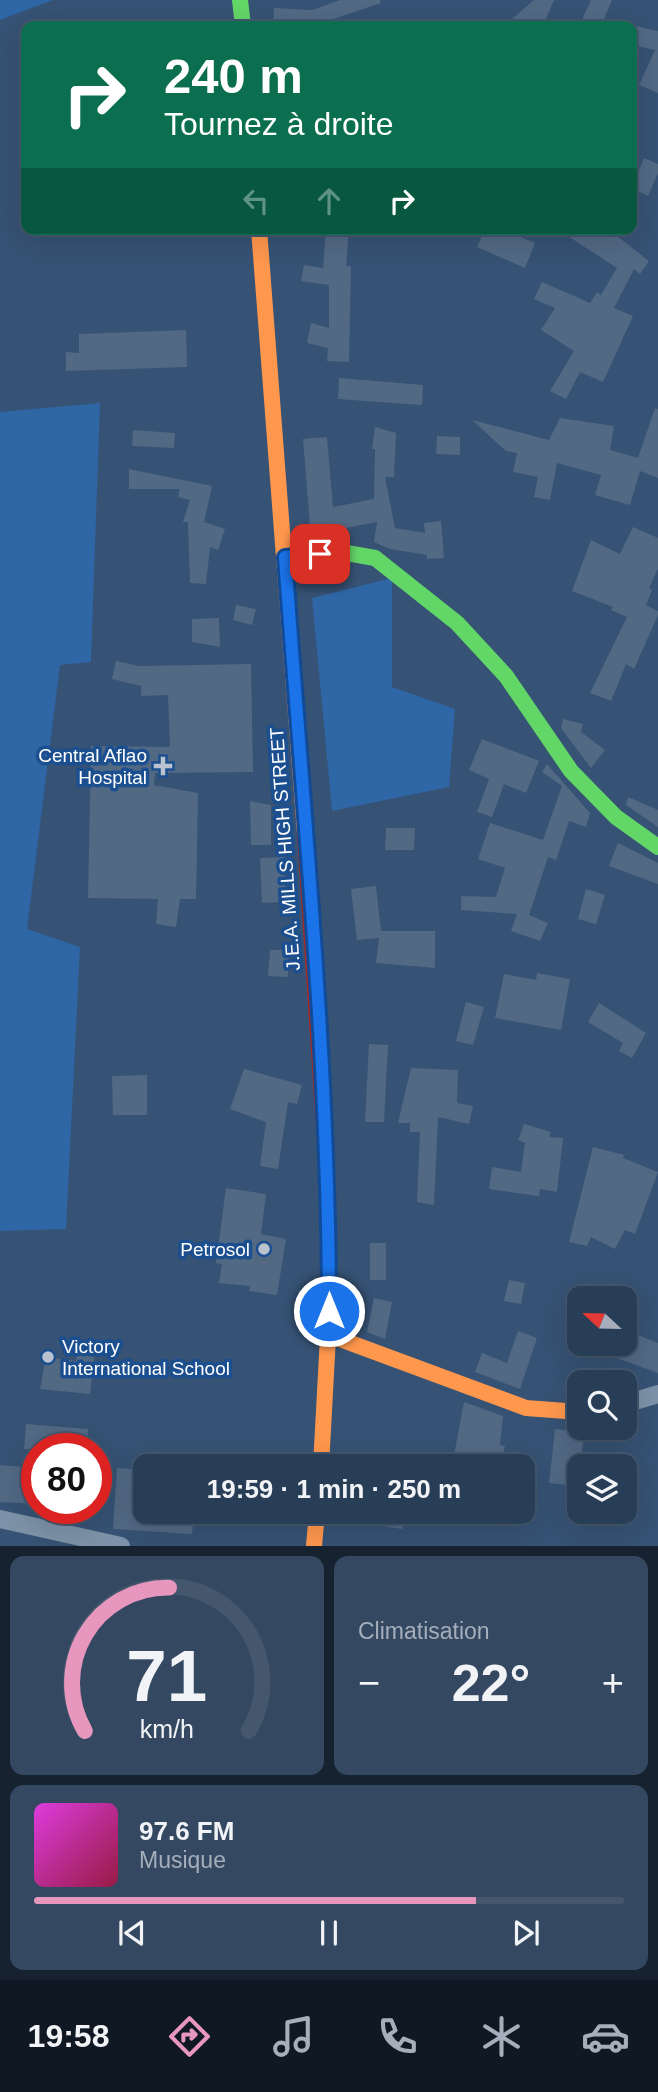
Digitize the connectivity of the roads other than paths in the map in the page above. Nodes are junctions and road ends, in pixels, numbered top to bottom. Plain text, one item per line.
1 (240, 0) edge
2 (242, 21) edge
3 (259, 235) edge
4 (285, 557) junction
5 (658, 847) edge
6 (329, 1335) junction
7 (658, 1394) edge
8 (637, 1400) edge
9 (567, 1411) edge
10 (322, 1454) edge
11 (0, 1519) edge
12 (316, 1524) edge
13 (121, 1546) edge
14 (314, 1546) edge

1 - 2 main road
3 - 4 main road, J.E.A. MILLS HIGH STREET
4 - 5 main road
4 - 6 main road, J.E.A. MILLS HIGH STREET
6 - 9 main road
6 - 10 main road, J.E.A. MILLS HIGH STREET
7 - 8 street
11 - 13 street
12 - 14 main road

